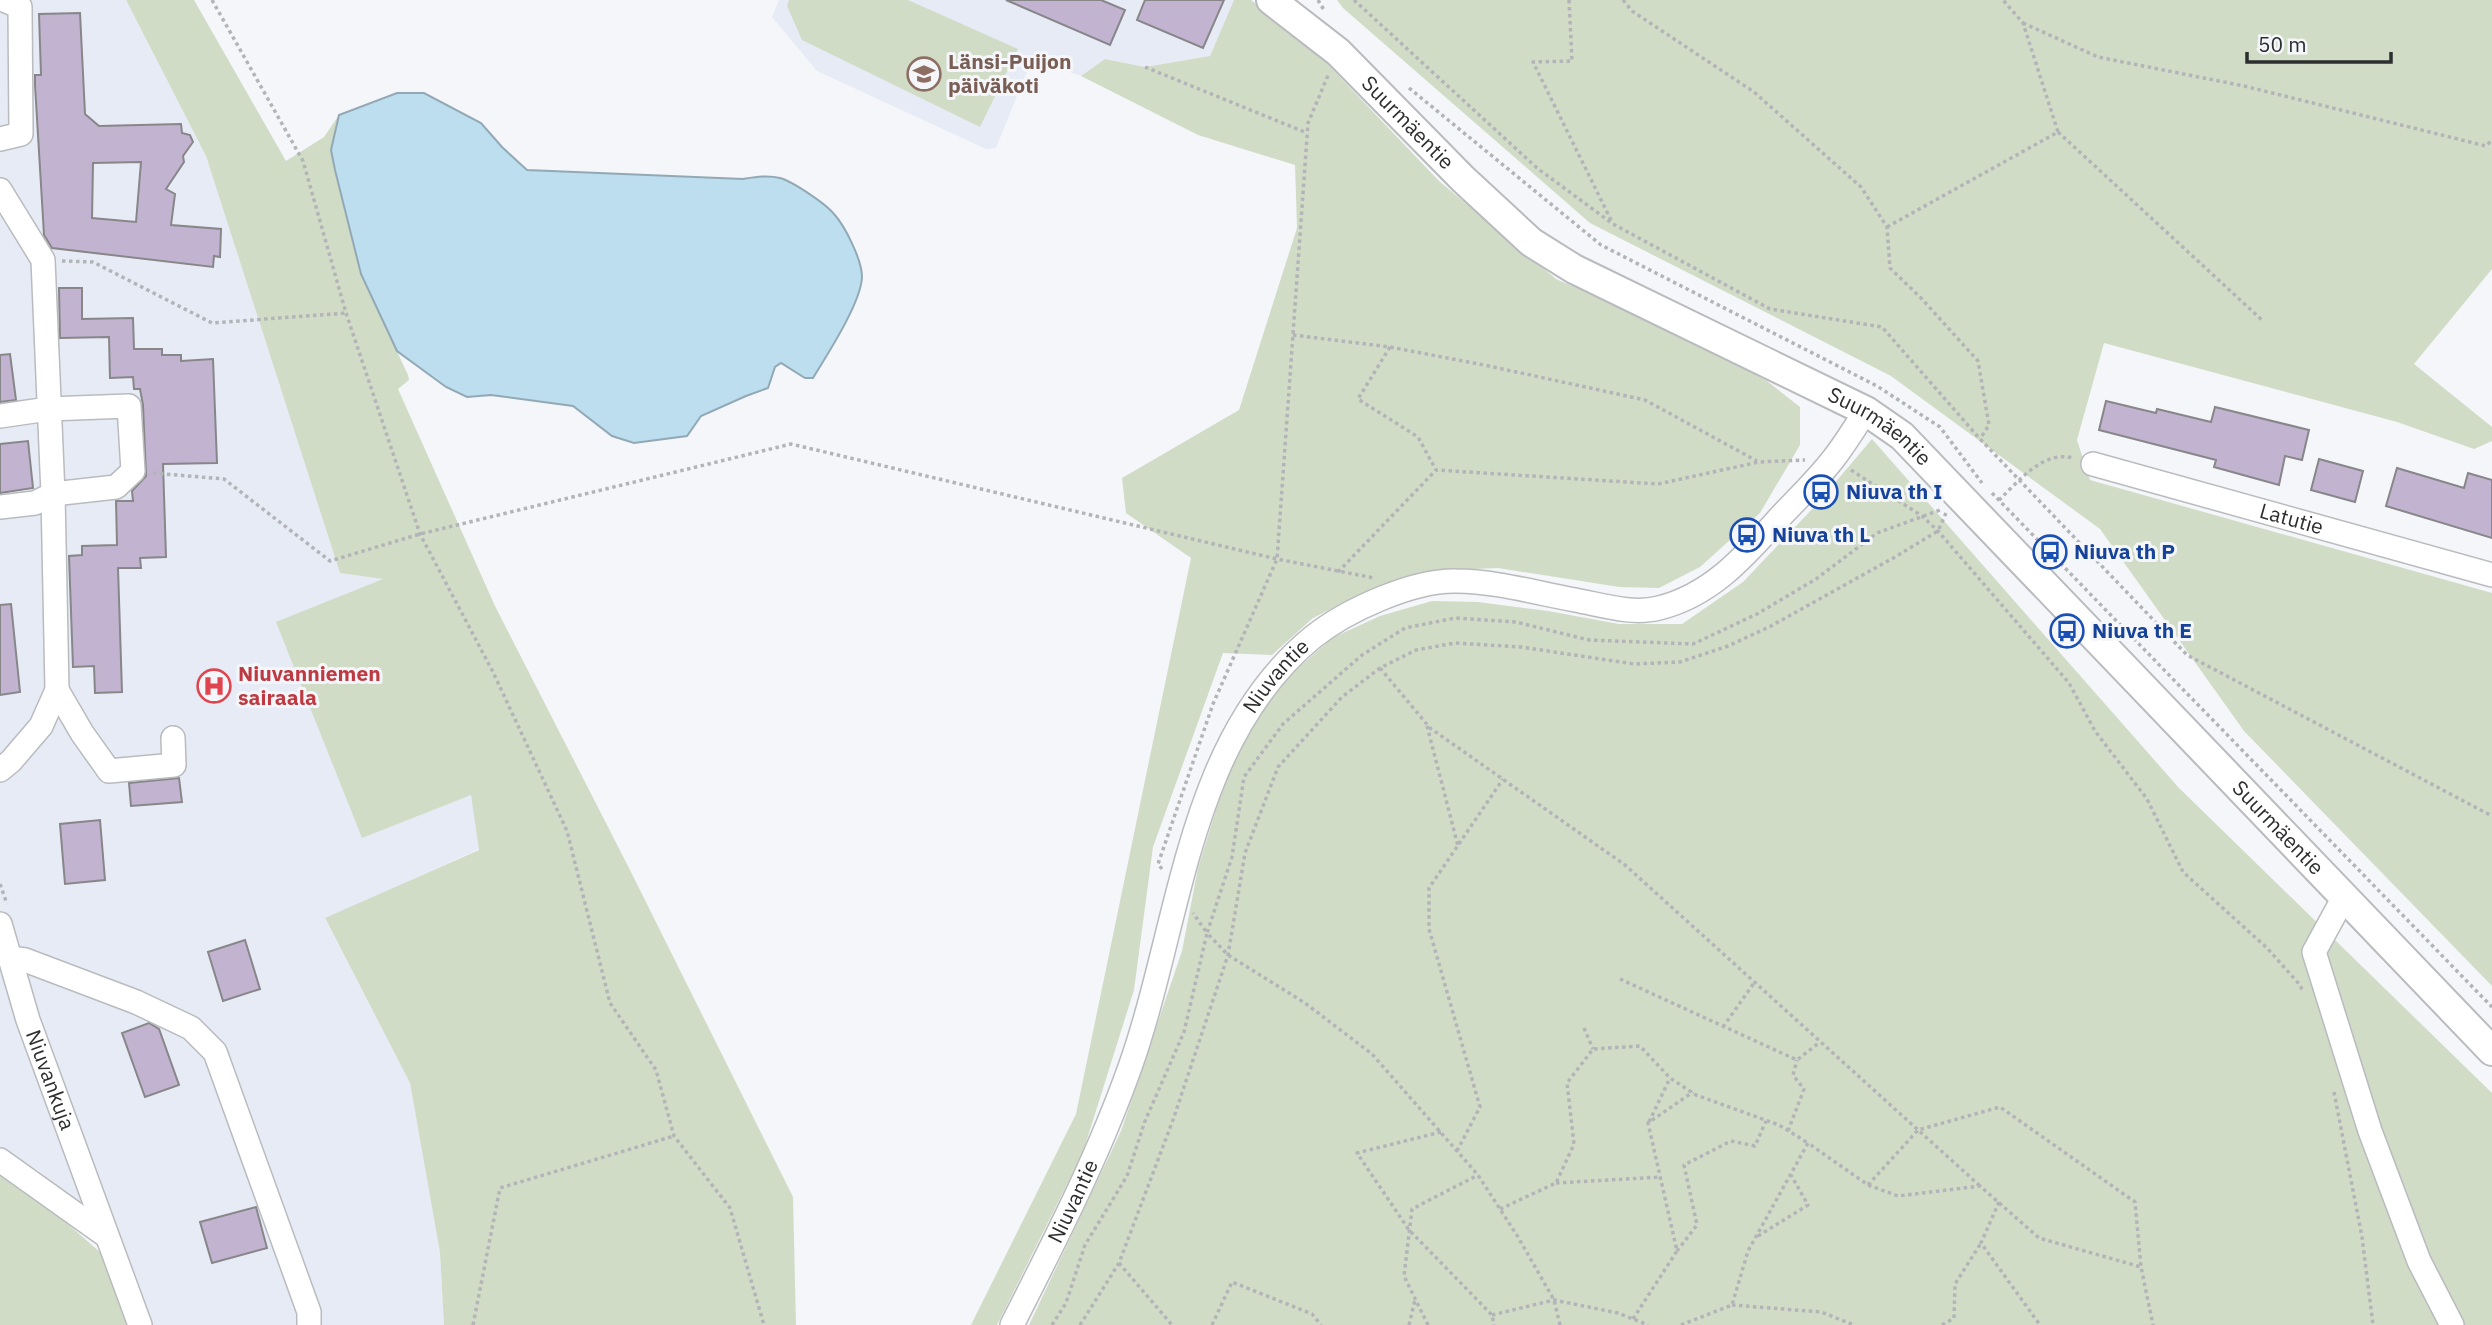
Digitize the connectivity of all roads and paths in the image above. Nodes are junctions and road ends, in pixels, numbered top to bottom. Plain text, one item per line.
1 (4, 0) edge
2 (212, 0) edge
3 (1271, 0) edge
4 (1318, 0) edge
5 (1569, 0) edge
6 (1623, 0) edge
7 (2003, 0) edge
8 (1324, 11) dead end
9 (2023, 23) junction
10 (1338, 52) junction
11 (1145, 67) dead end
12 (2058, 132) junction
13 (1307, 133) junction
14 (0, 139) edge
15 (2492, 140) edge
16 (0, 190) edge
17 (1613, 224) dead end
18 (1887, 227) junction
19 (43, 260) junction
20 (346, 313) junction
21 (2263, 321) dead end
22 (1293, 335) junction
23 (1390, 347) junction
24 (48, 409) junction
25 (1866, 411) junction
26 (0, 416) edge
27 (1980, 439) dead end
28 (1834, 458) junction
29 (1759, 462) junction
30 (2093, 464) joint
31 (1436, 470) junction
32 (133, 471) junction
33 (53, 494) junction
34 (1999, 500) dead end
35 (0, 507) edge
36 (1922, 516) junction
37 (1938, 531) junction
38 (420, 534) junction
39 (1277, 559) junction
40 (1338, 572) junction
41 (2492, 575) edge
42 (1378, 578) dead end
43 (1380, 668) junction
44 (57, 690) junction
45 (1427, 724) junction
46 (173, 738) dead end
47 (0, 770) edge
48 (1503, 779) junction
49 (1458, 846) junction
50 (2344, 897) junction
51 (0, 924) edge
52 (1228, 955) junction
53 (10, 958) junction
54 (1620, 979) dead end
55 (1754, 983) junction
56 (2305, 998) dead end
57 (1723, 1027) junction
58 (1584, 1028) dead end
59 (1820, 1042) junction
60 (1593, 1049) junction
61 (2492, 1051) edge
62 (1797, 1060) junction
63 (1670, 1078) junction
64 (2333, 1085) dead end
65 (1693, 1092) junction
66 (1766, 1121) junction
67 (1648, 1124) junction
68 (1788, 1130) junction
69 (1917, 1130) junction
70 (1441, 1132) junction
71 (674, 1136) junction
72 (1808, 1143) junction
73 (1457, 1151) junction
74 (0, 1160) edge
75 (1478, 1175) junction
76 (1790, 1175) junction
77 (1661, 1177) junction
78 (1556, 1183) junction
79 (1868, 1185) junction
80 (1980, 1186) junction
81 (1999, 1202) junction
82 (1500, 1209) junction
83 (1409, 1230) junction
84 (106, 1235) junction
85 (1756, 1237) junction
86 (1981, 1243) junction
87 (1677, 1251) junction
88 (1119, 1263) junction
89 (2141, 1267) junction
90 (1416, 1299) junction
91 (1554, 1300) junction
92 (1732, 1305) junction
93 (1492, 1315) junction
94 (1633, 1319) junction
95 (140, 1325) edge
96 (309, 1325) edge
97 (473, 1325) edge
98 (764, 1325) edge
99 (1012, 1325) edge
100 (1080, 1325) edge
101 (1172, 1325) edge
102 (1212, 1325) edge
103 (1321, 1325) edge
104 (1409, 1325) edge
105 (1428, 1325) edge
106 (1494, 1325) edge
107 (1560, 1325) edge
108 (1648, 1325) edge
109 (1681, 1325) edge
110 (1854, 1325) edge
111 (1942, 1325) edge
112 (2040, 1325) edge
113 (2153, 1325) edge
114 (2373, 1325) edge
115 (2452, 1325) edge

1 - 14 street
2 - 20 path
3 - 10 main road, Suurmäentie
4 - 8 path
5 - 17 path
6 - 18 path
7 - 9 path
9 - 12 path
9 - 15 path
10 - 13 path
10 - 25 main road, Suurmäentie
11 - 13 path
12 - 18 path
12 - 21 path
13 - 22 path
16 - 19 street
18 - 27 path
19 - 20 path
19 - 24 street
20 - 38 path
22 - 23 path
22 - 39 path
23 - 29 path
23 - 31 path
24 - 26 street
24 - 32 street
24 - 33 street
25 - 28 street, Niuvantie
25 - 50 main road, Suurmäentie
28 - 29 path
28 - 36 path
28 - 99 street, Niuvantie
29 - 31 path
30 - 34 path
30 - 41 street, Latutie
31 - 40 path
32 - 33 street
32 - 38 path
33 - 35 street
33 - 44 street
36 - 37 path
36 - 37 path
36 - 52 path
37 - 43 path
37 - 56 path
38 - 39 path
38 - 71 path
39 - 40 path
40 - 42 path
43 - 45 path
43 - 52 path
44 - 46 street
44 - 47 street
45 - 48 path
45 - 49 path
48 - 49 path
48 - 55 path
49 - 73 path
50 - 61 main road, Suurmäentie
50 - 115 street
51 - 53 street, Niuvankuja
52 - 70 path
52 - 88 path
53 - 84 street, Niuvankuja
53 - 96 street
54 - 57 path
55 - 57 path
55 - 59 path
57 - 62 path
58 - 60 path
59 - 62 path
59 - 69 path
60 - 63 path
60 - 78 path
62 - 68 path
63 - 65 path
63 - 67 path
64 - 114 path
65 - 66 path
65 - 67 path
66 - 68 path
66 - 87 path
67 - 77 path
68 - 72 path
69 - 79 path
69 - 80 path
69 - 89 path
70 - 73 path
70 - 83 path
71 - 97 path
71 - 98 path
72 - 76 path
72 - 79 path
73 - 75 path
74 - 84 street
75 - 82 path
75 - 83 path
76 - 85 path
76 - 85 path
77 - 78 path
77 - 87 path
78 - 82 path
79 - 80 path
80 - 81 path
81 - 86 path
81 - 89 path
82 - 91 path
83 - 90 path
83 - 93 path
84 - 95 street, Niuvankuja
85 - 92 path
86 - 111 path
86 - 112 path
87 - 94 path
88 - 100 path
88 - 101 path
89 - 113 path
90 - 104 path
90 - 105 path
91 - 93 path
91 - 94 path
91 - 107 path
92 - 109 path
92 - 110 path
93 - 106 path
94 - 108 path
102 - 103 path

